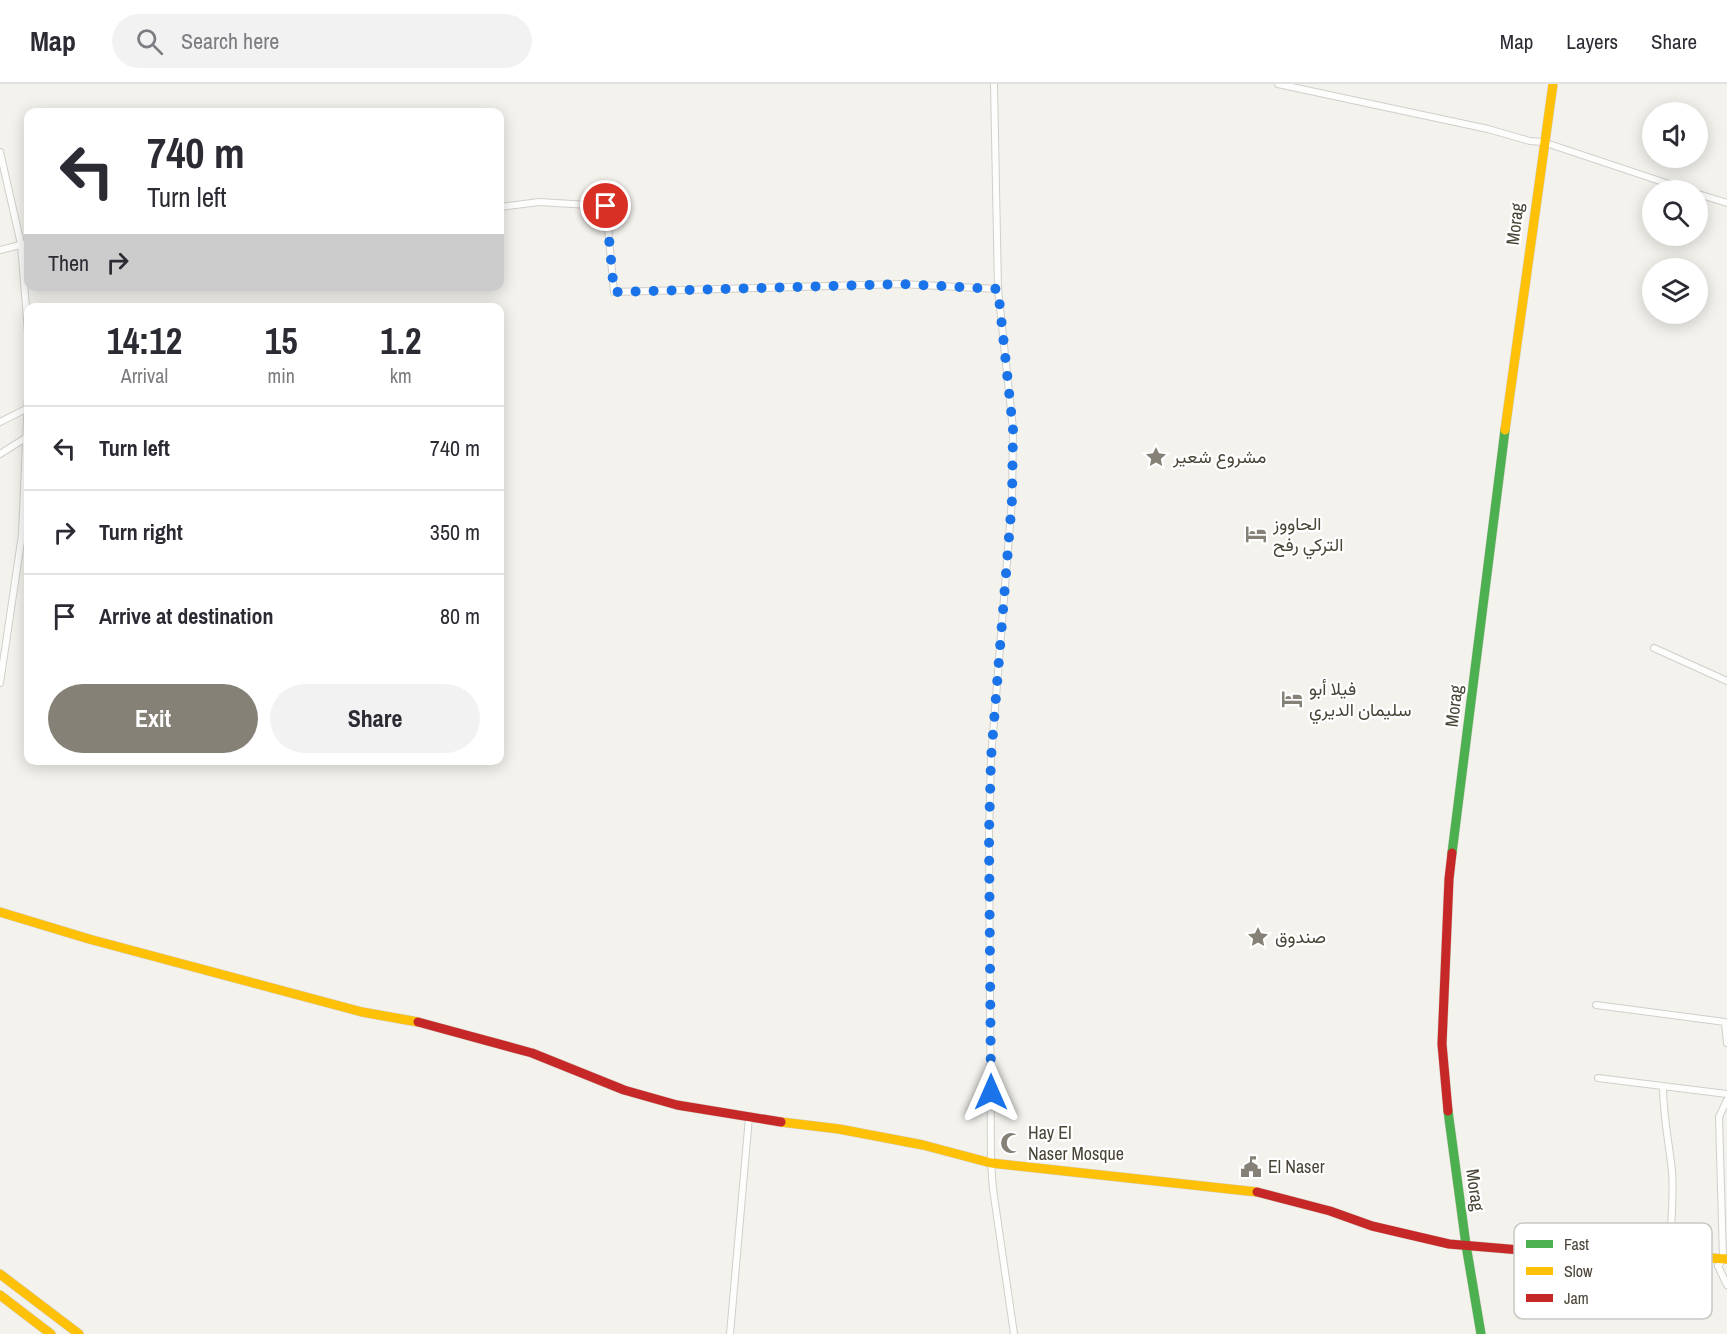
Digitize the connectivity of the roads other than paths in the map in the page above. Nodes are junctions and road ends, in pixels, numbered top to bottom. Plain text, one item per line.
1 (994, 84) edge
2 (1278, 84) edge
3 (1553, 84) edge
4 (1543, 142) junction
5 (0, 152) edge
6 (1657, 180) edge
7 (1708, 197) edge
8 (1727, 203) edge
9 (504, 206) edge
10 (21, 244) junction
11 (24, 244) edge
12 (0, 250) edge
13 (24, 282) edge
14 (998, 289) junction
15 (24, 410) edge
16 (0, 422) edge
17 (24, 439) edge
18 (0, 454) edge
19 (24, 496) edge
20 (1654, 648) dead end
21 (1727, 681) edge
22 (0, 683) edge
23 (0, 912) edge
24 (1596, 1005) dead end
25 (1726, 1022) edge
26 (1727, 1043) edge
27 (1598, 1078) dead end
28 (1663, 1087) junction
29 (1727, 1094) edge
30 (1727, 1100) edge
31 (749, 1117) junction
32 (991, 1163) junction
33 (1671, 1223) edge
34 (1466, 1245) junction
35 (1514, 1249) edge
36 (1725, 1259) edge
37 (0, 1274) edge
38 (1727, 1285) edge
39 (0, 1295) edge
40 (51, 1334) edge
41 (79, 1334) edge
42 (730, 1334) edge
43 (1014, 1334) edge
44 (1481, 1334) edge

1 - 14 street
2 - 4 street
3 - 4 main road, Morag
4 - 6 street
4 - 34 main road, Morag
5 - 10 street
7 - 8 street
9 - 14 street
10 - 11 street
10 - 12 street
10 - 13 street
14 - 32 street
15 - 16 street
17 - 18 street
19 - 22 street
20 - 21 street
23 - 31 main road
24 - 25 street
25 - 26 street
27 - 28 street
28 - 29 street
28 - 33 street
30 - 36 street
31 - 32 main road
31 - 42 street
32 - 34 main road
32 - 43 street
34 - 35 main road
34 - 44 main road, Morag
36 - 38 street
37 - 41 main road
39 - 40 main road

